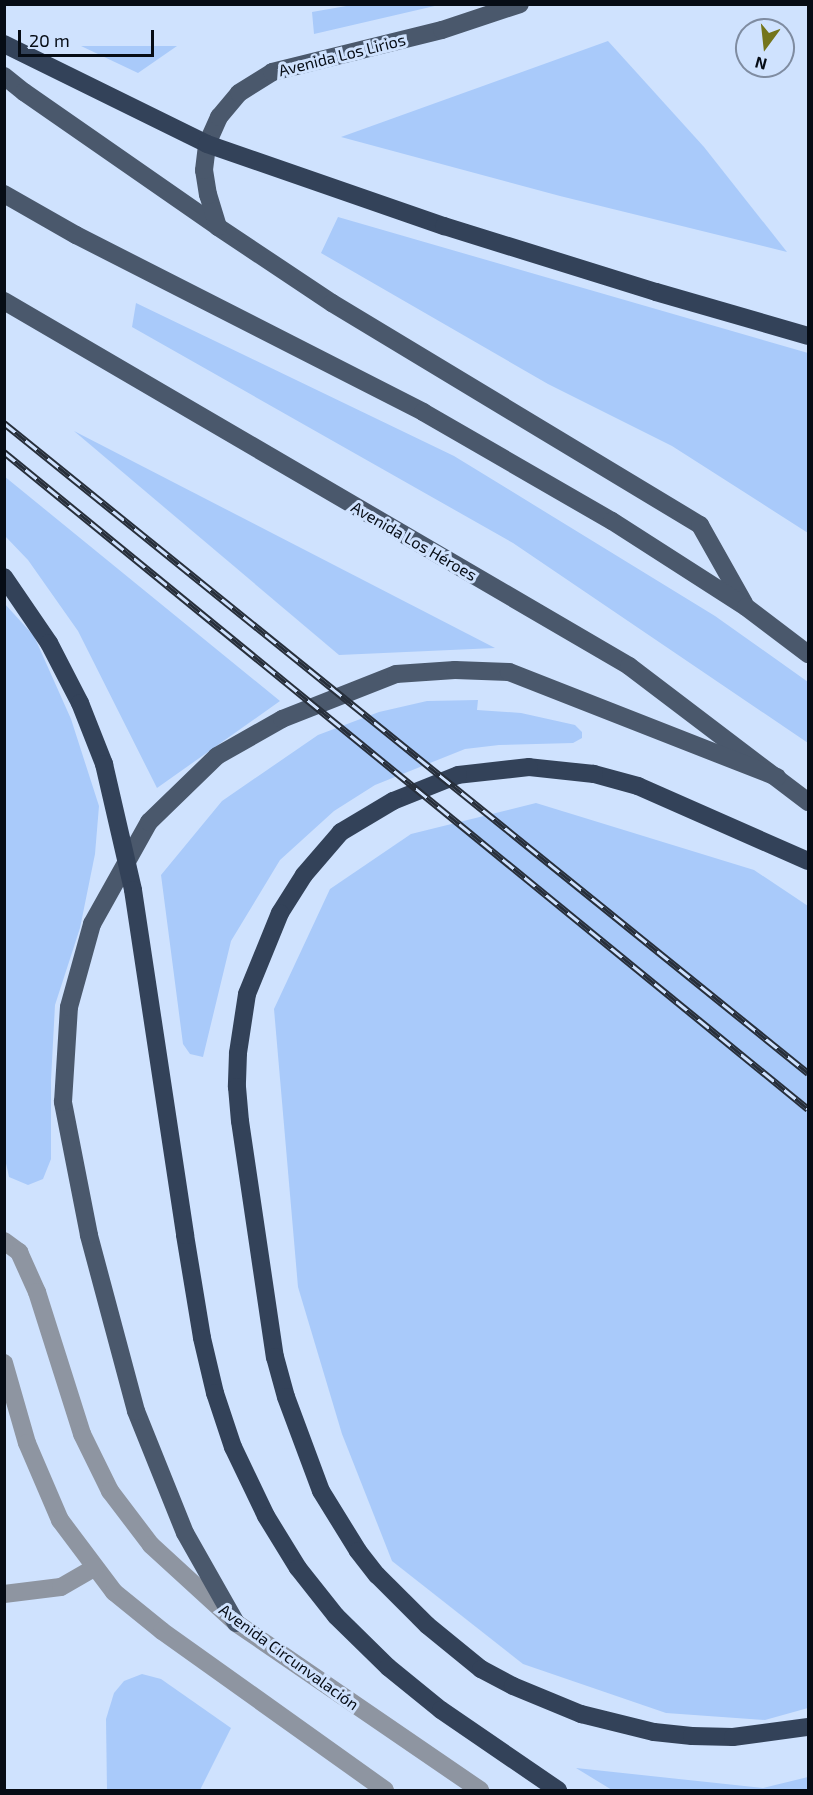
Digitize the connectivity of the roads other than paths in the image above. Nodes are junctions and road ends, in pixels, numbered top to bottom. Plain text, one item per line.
1 (520, 4) edge
2 (4, 44) edge
3 (4, 76) edge
4 (207, 144) junction
5 (4, 194) edge
6 (218, 228) junction
7 (4, 301) edge
8 (808, 336) edge
9 (4, 577) edge
10 (746, 607) junction
11 (808, 654) edge
12 (777, 777) junction
13 (808, 802) edge
14 (808, 861) edge
15 (4, 1241) edge
16 (4, 1363) edge
17 (95, 1567) junction
18 (4, 1594) edge
19 (236, 1623) junction
20 (808, 1727) edge
21 (385, 1791) edge
22 (480, 1791) edge
23 (558, 1791) edge

1 - 4 main road, Avenida Los Lirios
2 - 4 highway
3 - 6 main road
4 - 6 main road, Avenida Los Lirios
4 - 8 highway
5 - 10 main road
6 - 10 main road
7 - 12 main road, Avenida Los Héroes
9 - 23 highway, bridge
10 - 11 main road
12 - 13 main road, Avenida Los Héroes
12 - 19 main road
14 - 20 highway
15 - 19 street, Avenida Circunvalación
16 - 17 street
17 - 18 street
17 - 21 street
19 - 22 street, Avenida Circunvalación

